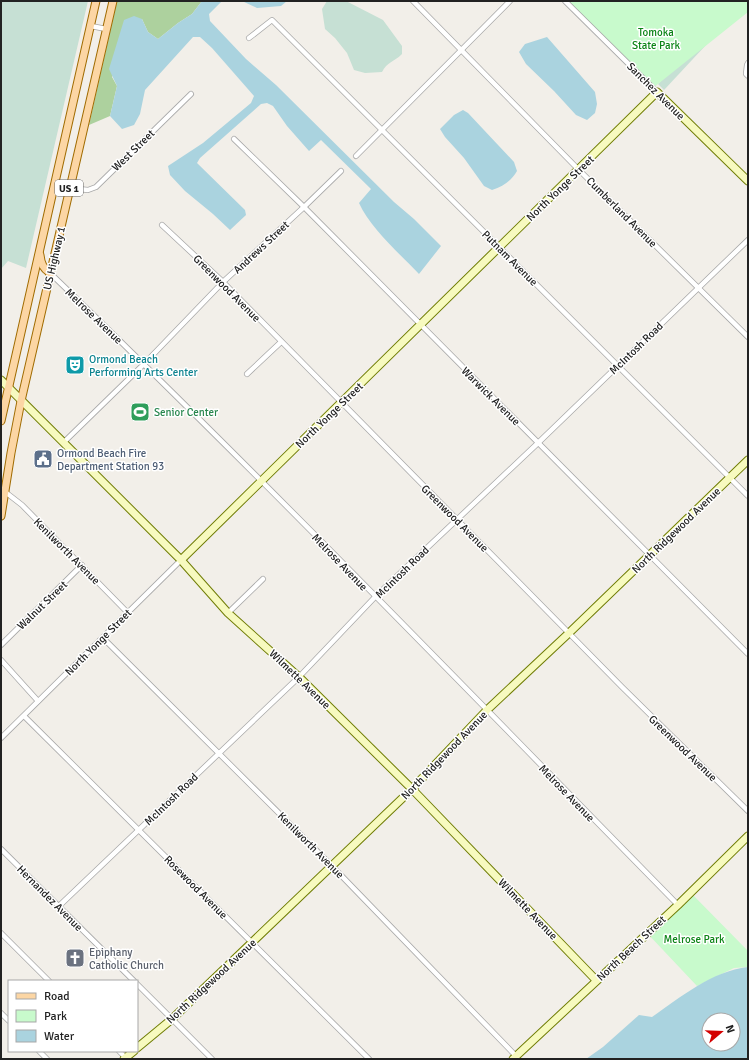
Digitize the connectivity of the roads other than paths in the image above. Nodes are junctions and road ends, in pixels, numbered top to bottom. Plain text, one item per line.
1 (96, 1) edge
2 (113, 1) edge
3 (413, 1) edge
4 (510, 1) edge
5 (565, 1) edge
6 (91, 26) junction
7 (106, 29) junction
8 (249, 38) dead end
9 (461, 49) junction
10 (748, 63) edge
11 (748, 76) edge
12 (657, 92) junction
13 (191, 94) dead end
14 (383, 130) junction
15 (234, 139) dead end
16 (356, 156) dead end
17 (578, 169) junction
18 (342, 171) dead end
19 (748, 181) edge
20 (69, 188) junction
21 (304, 207) junction
22 (162, 225) dead end
23 (748, 240) edge
24 (499, 247) junction
25 (40, 249) junction
26 (50, 273) junction
27 (223, 282) junction
28 (698, 287) junction
29 (420, 325) junction
30 (748, 337) edge
31 (281, 342) junction
32 (144, 364) junction
33 (618, 366) junction
34 (247, 374) dead end
35 (1, 380) edge
36 (8, 388) junction
37 (21, 401) junction
38 (341, 402) junction
39 (1, 421) edge
40 (64, 443) junction
41 (538, 443) junction
42 (748, 460) edge
43 (729, 478) junction
44 (261, 481) junction
45 (1, 483) edge
46 (4, 491) junction
47 (748, 496) edge
48 (1, 511) edge
49 (457, 520) junction
50 (650, 555) junction
51 (182, 560) junction
52 (82, 565) junction
53 (263, 579) dead end
54 (375, 597) junction
55 (128, 613) junction
56 (228, 613) junction
57 (569, 633) junction
58 (103, 638) junction
59 (1, 645) edge
60 (748, 654) edge
61 (1, 660) edge
62 (299, 677) junction
63 (38, 701) junction
64 (487, 710) junction
65 (24, 716) junction
66 (1, 738) edge
67 (219, 754) junction
68 (412, 789) junction
69 (748, 811) edge
70 (139, 830) junction
71 (748, 836) edge
72 (1, 849) edge
73 (332, 866) junction
74 (678, 905) junction
75 (59, 906) junction
76 (1, 933) edge
77 (252, 942) junction
78 (48, 980) edge
79 (133, 980) edge
80 (596, 980) junction
81 (138, 985) edge
82 (172, 1019) junction
83 (138, 1047) edge
84 (514, 1058) edge
85 (212, 1059) edge
86 (369, 1059) edge

1 - 6 main road, US Highway 1 / US 1
2 - 7 main road, US Highway 1 / US 1
3 - 9 street, Cumberland Avenue
4 - 9 street
5 - 12 street, Sanchez Avenue
6 - 7 street
6 - 25 main road, US Highway 1 / US 1
7 - 20 main road, US Highway 1 / US 1
8 - 14 street, Putnam Avenue
9 - 14 street
9 - 17 street, Cumberland Avenue
10 - 11 street
12 - 17 street, North Yonge Street
12 - 19 street, Sanchez Avenue
13 - 20 street, West Street
14 - 16 street
14 - 24 street, Putnam Avenue
15 - 21 street, Warwick Avenue
17 - 24 street, North Yonge Street
17 - 28 street, Cumberland Avenue
18 - 21 street, Andrews Street
20 - 26 main road, US Highway 1 / US 1
21 - 27 street, Andrews Street
21 - 29 street, Warwick Avenue
22 - 27 street, Greenwood Avenue
23 - 28 street, McIntosh Road
24 - 29 street, North Yonge Street
24 - 33 street, Putnam Avenue
25 - 26 main road
25 - 36 main road, US Highway 1 / US 1
26 - 32 street, Melrose Avenue
26 - 37 main road, US Highway 1 / US 1
27 - 31 street, Greenwood Avenue
27 - 32 street, Andrews Street
28 - 30 street, Cumberland Avenue
28 - 33 street, McIntosh Road
29 - 38 street, North Yonge Street
29 - 41 street, Warwick Avenue
31 - 34 street
31 - 38 street, Greenwood Avenue
32 - 40 street, Andrews Street
32 - 44 street, Melrose Avenue
33 - 41 street, McIntosh Road
33 - 43 street, Putnam Avenue
35 - 36 street, Wilmette Avenue
36 - 37 street, Wilmette Avenue
36 - 39 main road, US Highway 1 / US 1
37 - 40 street, Wilmette Avenue
37 - 46 main road, US Highway 1 / US 1
38 - 44 street, North Yonge Street
38 - 49 street, Greenwood Avenue
40 - 51 street, Wilmette Avenue
41 - 49 street, McIntosh Road
41 - 50 street, Warwick Avenue
42 - 43 street, North Ridgewood Avenue
43 - 47 street, Putnam Avenue
43 - 50 street, North Ridgewood Avenue
44 - 51 street, North Yonge Street
44 - 54 street, Melrose Avenue
45 - 46 main road
46 - 48 main road, US Highway 1 / US 1
46 - 52 street, Kenilworth Avenue
49 - 54 street, McIntosh Road
49 - 57 street, Greenwood Avenue
50 - 57 street, North Ridgewood Avenue
50 - 60 street, Warwick Avenue
51 - 55 street, North Yonge Street
51 - 56 street, Wilmette Avenue
52 - 55 street, Kenilworth Avenue
52 - 59 street, Walnut Street
53 - 56 street
54 - 62 street, McIntosh Road
54 - 64 street, Melrose Avenue
55 - 58 street, North Yonge Street
56 - 62 street, Wilmette Avenue
57 - 64 street, North Ridgewood Avenue
57 - 69 street, Greenwood Avenue
58 - 63 street, North Yonge Street
58 - 67 street, Kenilworth Avenue
61 - 63 street
62 - 67 street, McIntosh Road
62 - 68 street, Wilmette Avenue
63 - 65 street, North Yonge Street
64 - 68 street, North Ridgewood Avenue
64 - 74 street, Melrose Avenue
65 - 66 street, North Yonge Street
65 - 70 street, Rosewood Avenue
67 - 70 street, McIntosh Road
67 - 73 street, Kenilworth Avenue
68 - 73 street, North Ridgewood Avenue
68 - 80 street, Wilmette Avenue
70 - 75 street, McIntosh Road
70 - 77 street, Rosewood Avenue
71 - 74 street, North Beach Street
72 - 75 street, Hernandez Avenue
73 - 77 street, North Ridgewood Avenue
73 - 84 street, Kenilworth Avenue
74 - 80 street, North Beach Street
75 - 79 street, Hernandez Avenue
76 - 78 street
77 - 82 street, North Ridgewood Avenue
77 - 86 street, Rosewood Avenue
80 - 84 street, North Beach Street
81 - 82 street
82 - 83 street, North Ridgewood Avenue
82 - 85 street

